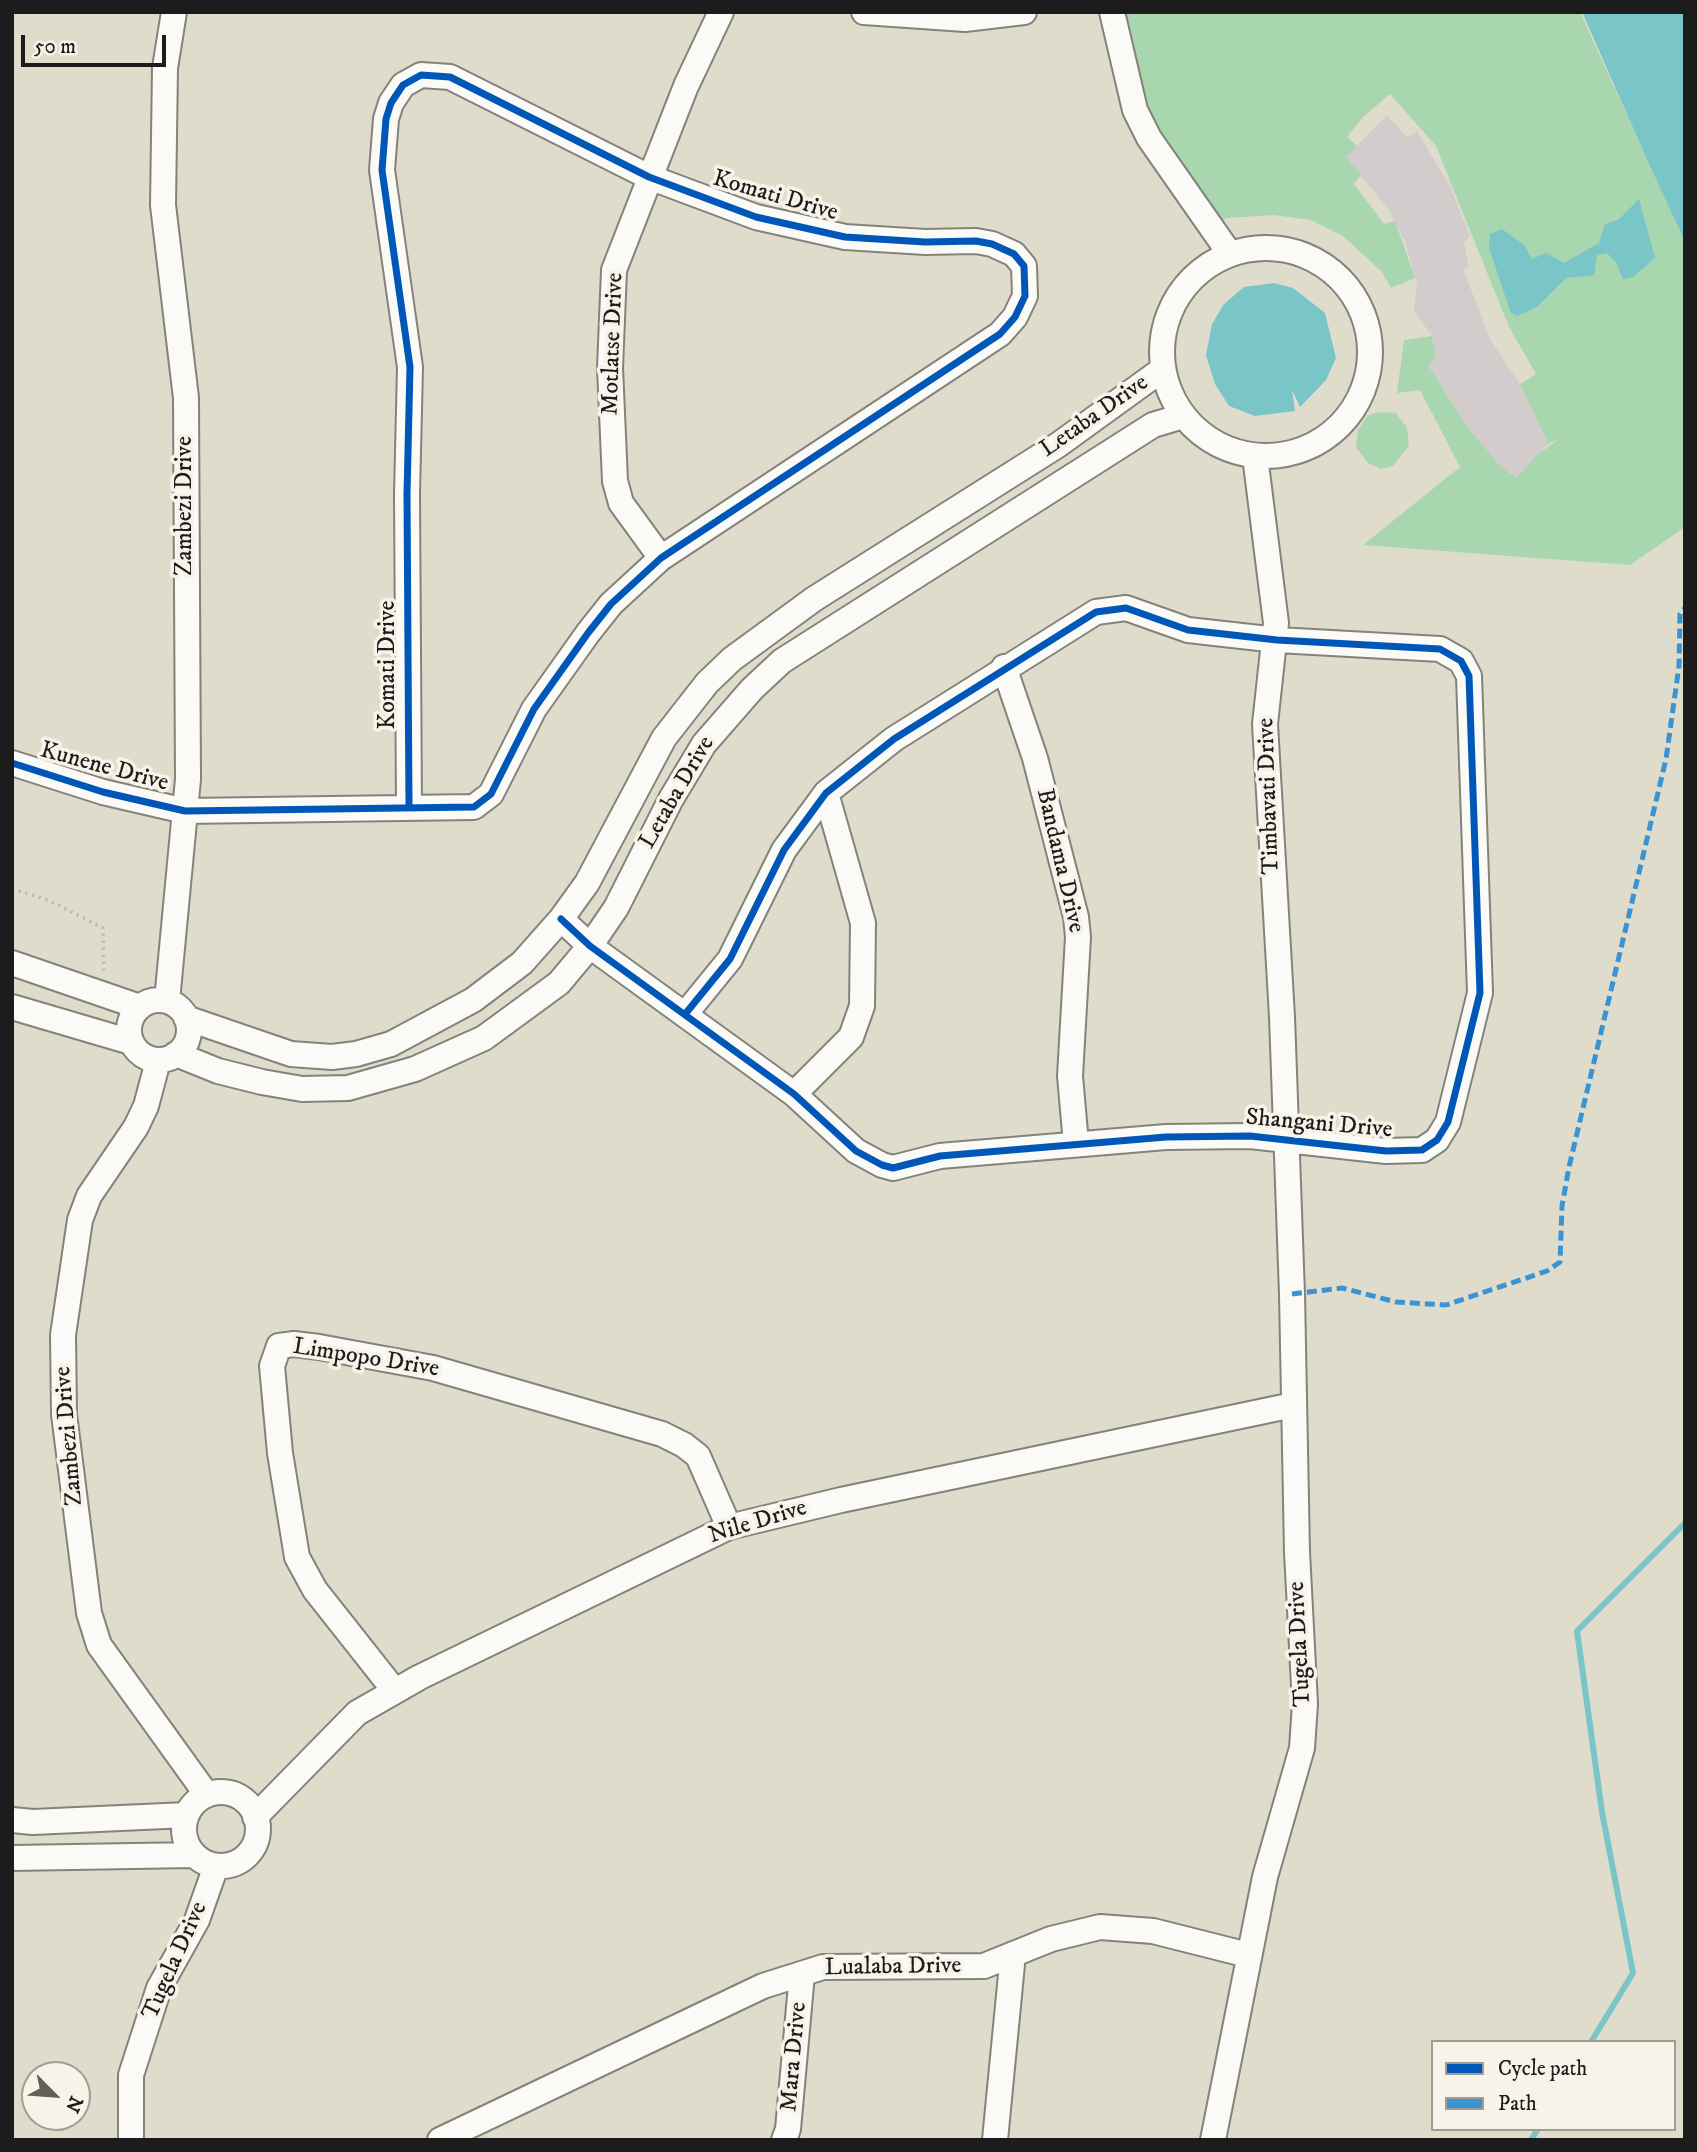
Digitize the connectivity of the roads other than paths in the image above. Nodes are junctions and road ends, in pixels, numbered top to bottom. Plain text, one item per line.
1 (174, 12) edge
2 (720, 12) edge
3 (864, 12) edge
4 (1024, 12) edge
5 (1112, 12) edge
6 (649, 177) junction
7 (1230, 254) junction
8 (1163, 369) junction
9 (1183, 416) junction
10 (1255, 457) junction
11 (661, 558) junction
12 (1277, 640) junction
13 (1004, 667) junction
14 (12, 763) edge
15 (826, 793) junction
16 (409, 807) junction
17 (185, 811) junction
18 (561, 919) junction
19 (590, 946) junction
20 (12, 963) edge
21 (82, 986) junction
22 (167, 1001) junction
23 (12, 1007) edge
24 (140, 1007) junction
25 (686, 1013) junction
26 (186, 1018) junction
27 (69, 1023) junction
28 (131, 1042) junction
29 (167, 1057) junction
30 (794, 1094) junction
31 (1286, 1138) junction
32 (1076, 1144) junction
33 (1293, 1405) junction
34 (729, 1527) junction
35 (394, 1690) junction
36 (207, 1795) junction
37 (187, 1815) junction
38 (255, 1817) junction
39 (12, 1820) edge
40 (194, 1855) junction
41 (12, 1858) edge
42 (216, 1866) junction
43 (1013, 1954) junction
44 (1248, 1955) junction
45 (802, 1974) junction
46 (131, 2140) edge
47 (440, 2140) edge
48 (784, 2140) edge
49 (995, 2140) edge
50 (1213, 2140) edge

1 - 17 street, Zambezi Drive
2 - 6 street, Motlatse Drive
3 - 4 street
5 - 7 street
6 - 11 street, Motlatse Drive
6 - 11 street, Komati Drive
6 - 16 street, Komati Drive
7 - 8 street
7 - 10 street
8 - 9 street
8 - 18 street, Letaba Drive
9 - 10 street
9 - 19 street, Letaba Drive
10 - 12 street, Timbavati Drive
11 - 16 street, Komati Drive
12 - 13 street
12 - 31 street, Timbavati Drive
12 - 31 street, Shangani Drive
13 - 15 street
13 - 32 street, Bandama Drive
14 - 17 street, Kunene Drive
15 - 25 street
15 - 30 street
16 - 17 street, Komati Drive
17 - 22 street, Zambezi Drive
18 - 19 street, Shangani Drive
18 - 26 street, Letaba Drive
19 - 25 street, Shangani Drive
19 - 29 street, Letaba Drive
20 - 21 street
21 - 24 street
21 - 27 street
22 - 24 street
22 - 26 street
23 - 27 street
24 - 28 street
25 - 30 street, Shangani Drive
26 - 29 street
27 - 28 street
28 - 29 street
29 - 36 street, Zambezi Drive
30 - 32 street, Shangani Drive
31 - 32 street, Shangani Drive
31 - 33 street, Tugela Drive
33 - 34 street, Nile Drive
33 - 44 street, Tugela Drive
34 - 35 street, Nile Drive
34 - 35 street, Limpopo Drive
35 - 38 street, Nile Drive
36 - 37 street
36 - 38 street
37 - 39 street
37 - 40 street
38 - 42 street
40 - 41 street
40 - 42 street
42 - 46 street, Tugela Drive
43 - 44 street, Lualaba Drive
43 - 45 street, Lualaba Drive
43 - 49 street
44 - 50 street, Tugela Drive
45 - 47 street, Lualaba Drive
45 - 48 street, Mara Drive

